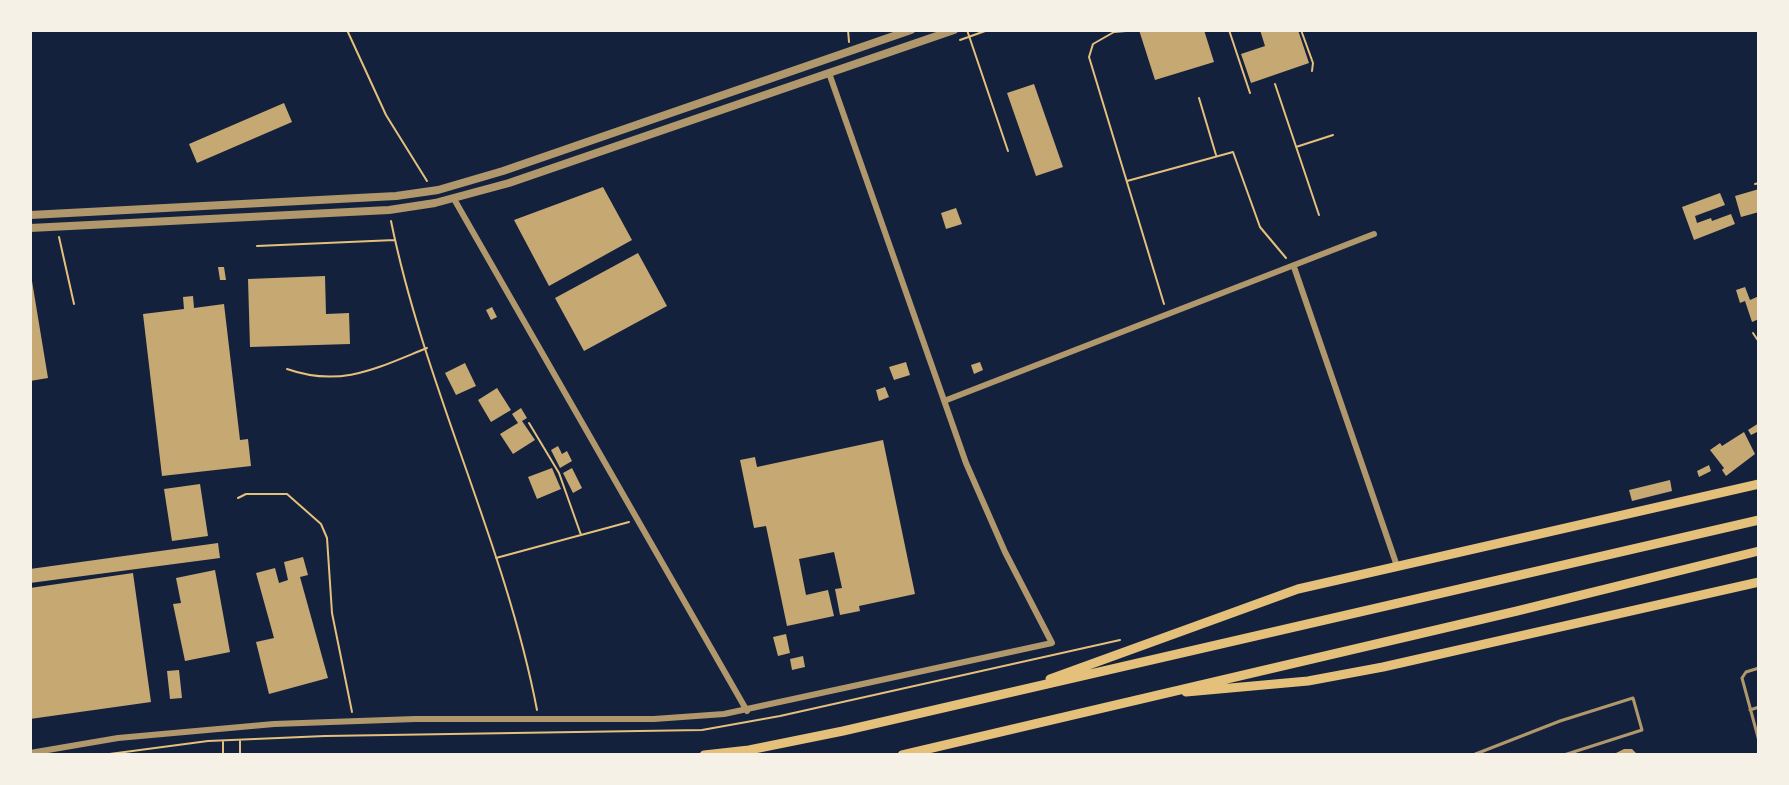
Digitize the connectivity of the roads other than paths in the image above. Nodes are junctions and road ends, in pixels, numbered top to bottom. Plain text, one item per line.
1 (911, 30) edge
2 (954, 30) edge
3 (829, 73) junction
4 (454, 199) junction
5 (30, 215) edge
6 (30, 228) edge
7 (1374, 234) dead end
8 (1294, 267) junction
9 (944, 401) junction
10 (1759, 484) edge
11 (1759, 520) edge
12 (1759, 551) edge
13 (1397, 566) junction
14 (1759, 582) edge
15 (1759, 668) edge
16 (1011, 693) junction
17 (1160, 694) junction
18 (1759, 707) edge
19 (1750, 710) junction
20 (747, 711) junction
21 (1759, 741) edge
22 (30, 753) edge
23 (704, 755) edge
24 (902, 755) edge
25 (1473, 755) edge
26 (1564, 755) edge

1 - 5 street
2 - 3 street
3 - 4 street
3 - 9 street
4 - 6 street
4 - 20 street
7 - 8 street
8 - 9 street
8 - 13 street
9 - 20 street
10 - 13 highway
11 - 16 highway
12 - 17 highway
13 - 16 highway
14 - 17 highway
15 - 19 lane
16 - 23 highway
17 - 24 highway
18 - 19 lane
19 - 21 lane
20 - 22 street
25 - 26 lane

